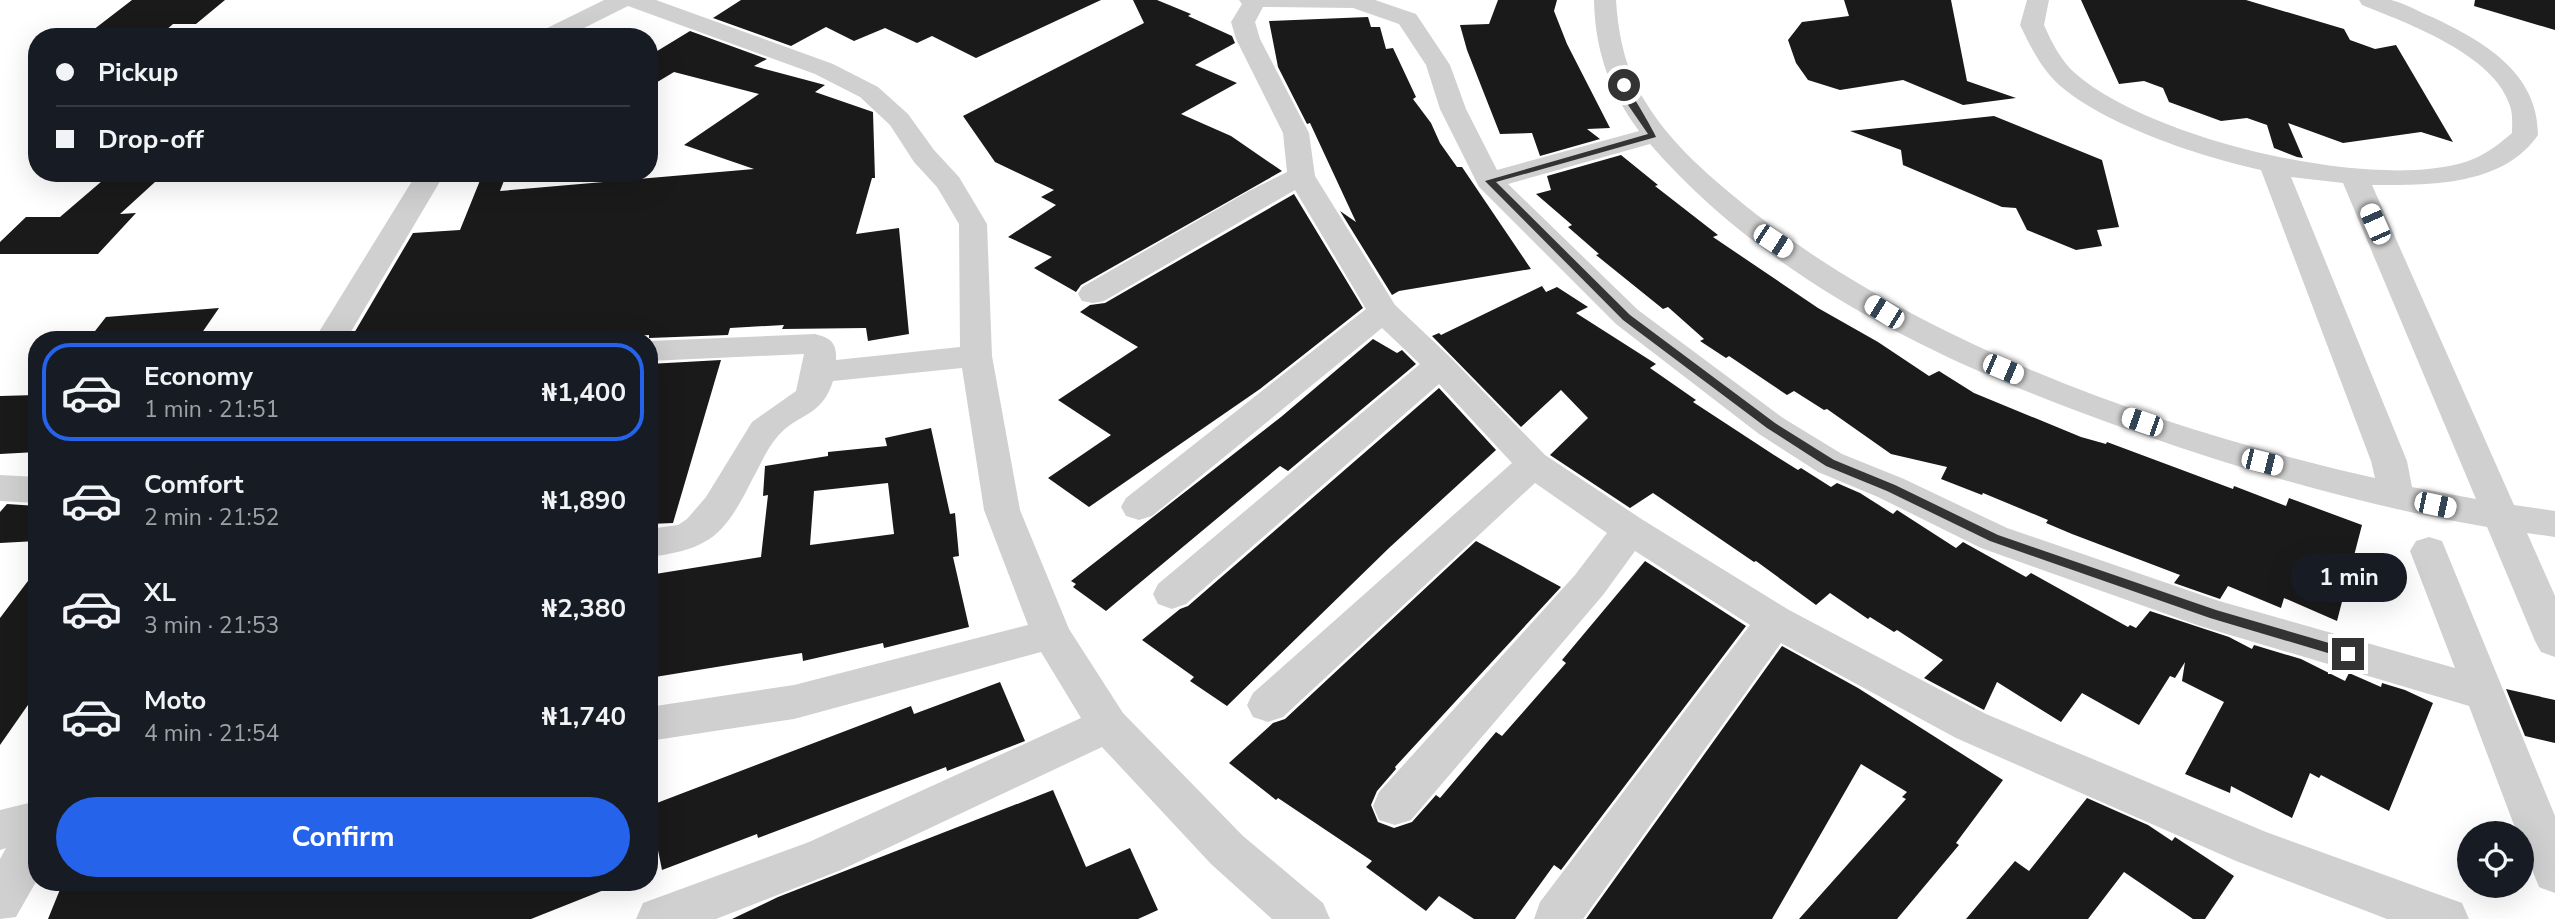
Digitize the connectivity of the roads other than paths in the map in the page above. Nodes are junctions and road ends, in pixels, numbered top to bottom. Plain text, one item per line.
1 (622, 0) edge
2 (634, 0) edge
3 (1252, 0) edge
4 (1605, 0) edge
5 (2038, 0) edge
6 (2370, 0) edge
7 (1357, 1) edge
8 (565, 28) edge
9 (1653, 135) junction
10 (2273, 165) junction
11 (1301, 176) junction
12 (2354, 176) junction
13 (1489, 181) junction
14 (426, 182) edge
15 (1093, 294) dead end
16 (1383, 311) junction
17 (335, 331) edge
18 (658, 351) edge
19 (976, 356) junction
20 (1440, 365) junction
21 (818, 372) junction
22 (1533, 464) junction
23 (0, 488) edge
24 (28, 490) edge
25 (2396, 497) junction
26 (2496, 503) junction
27 (1139, 507) dead end
28 (2555, 524) edge
29 (1630, 530) junction
30 (658, 542) edge
31 (2429, 551) dead end
32 (1172, 594) dead end
33 (1774, 621) junction
34 (1051, 634) junction
35 (2555, 641) edge
36 (2483, 693) junction
37 (1268, 705) dead end
38 (658, 723) edge
39 (1108, 725) junction
40 (1395, 806) dead end
41 (28, 823) edge
42 (0, 830) edge
43 (28, 853) edge
44 (2555, 872) edge
45 (0, 901) edge
46 (1557, 917) edge
47 (660, 919) edge
48 (1306, 919) edge
49 (2445, 919) edge

1 - 8 street
2 - 19 street
3 - 7 street
3 - 11 street
4 - 9 street
5 - 10 street
6 - 12 street
7 - 13 street
9 - 13 street
9 - 25 street
10 - 12 street
10 - 25 street
11 - 15 street
11 - 16 street
12 - 26 street
13 - 36 street
14 - 17 street
16 - 20 street
16 - 27 street
18 - 21 street
19 - 21 street
19 - 34 street
20 - 22 street
20 - 32 street
21 - 30 street
22 - 29 street
22 - 37 street
23 - 24 street
25 - 26 street
26 - 28 street
26 - 35 street
29 - 33 street
29 - 40 street
31 - 36 street
33 - 46 street
33 - 49 street
34 - 38 street
34 - 39 street
36 - 44 street
39 - 47 street
39 - 48 street
41 - 42 street
43 - 45 street

